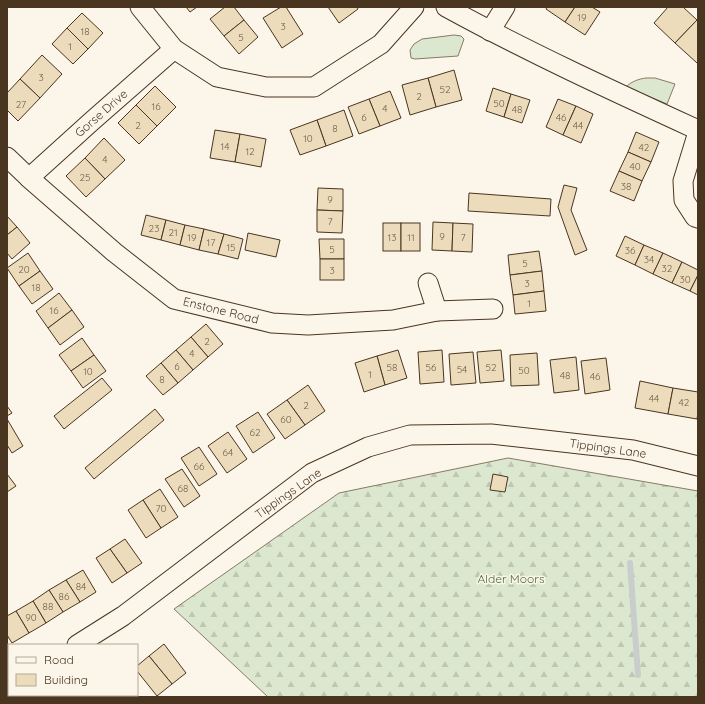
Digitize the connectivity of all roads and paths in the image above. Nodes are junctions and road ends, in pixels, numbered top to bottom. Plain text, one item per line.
1 (140, 7) edge
2 (414, 7) edge
3 (446, 7) edge
4 (505, 7) edge
5 (490, 31) junction
6 (174, 49) junction
7 (698, 131) edge
8 (7, 157) edge
9 (29, 178) junction
10 (698, 218) edge
11 (428, 283) dead end
12 (493, 309) dead end
13 (437, 311) junction
14 (698, 466) edge
15 (80, 644) edge

1 - 6 street
2 - 6 street
3 - 5 street
4 - 5 street
5 - 7 street
6 - 9 street, Gorse Drive
7 - 10 street
8 - 9 street, Enstone Road
9 - 13 street, Enstone Road
11 - 13 street
12 - 13 street, Enstone Road
14 - 15 street, Tippings Lane

